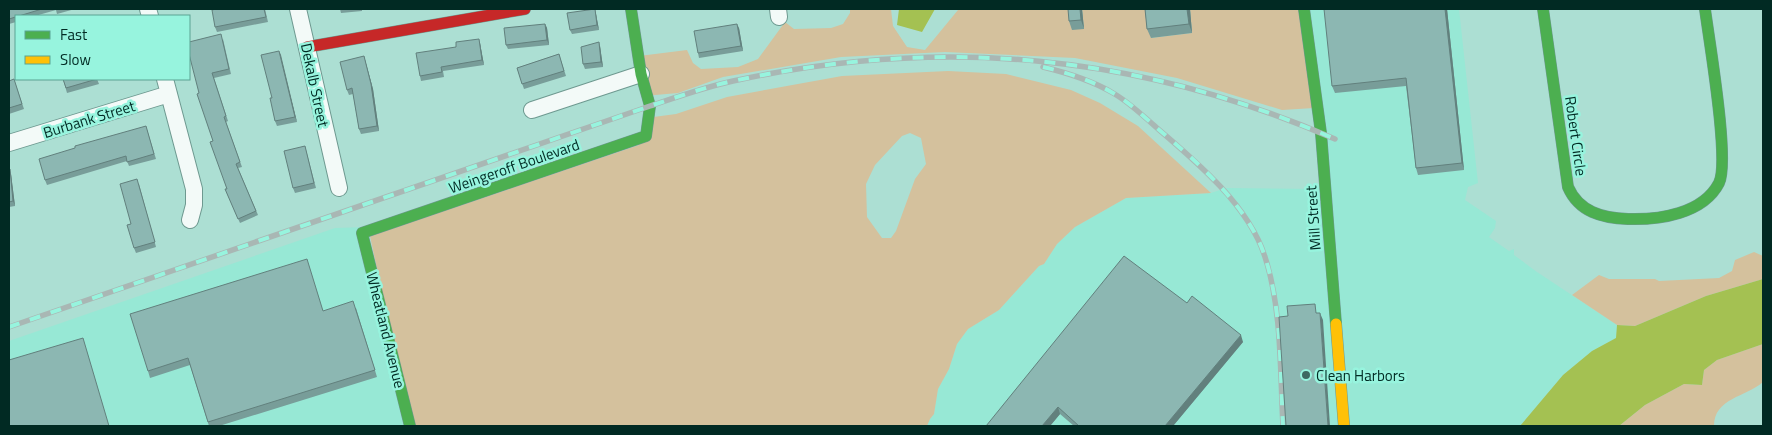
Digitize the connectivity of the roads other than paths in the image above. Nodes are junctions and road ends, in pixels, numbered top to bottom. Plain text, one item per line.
1 (298, 9) edge
2 (525, 9) edge
3 (631, 9) edge
4 (1304, 9) edge
5 (1543, 9) edge
6 (1705, 9) edge
7 (307, 47) junction
8 (641, 74) junction
9 (167, 87) edge
10 (532, 110) dead end
11 (9, 143) edge
12 (339, 188) dead end
13 (190, 220) dead end
14 (362, 233) joint
15 (410, 426) edge
16 (1344, 426) edge

1 - 7 street, Dekalb Street
2 - 7 street
3 - 8 street
4 - 16 street, Mill Street
5 - 6 street, Robert Circle
7 - 12 street, Dekalb Street
8 - 10 street
8 - 14 street, Weingeroff Boulevard
9 - 11 street, Burbank Street
9 - 13 street
14 - 15 street, Wheatland Avenue

